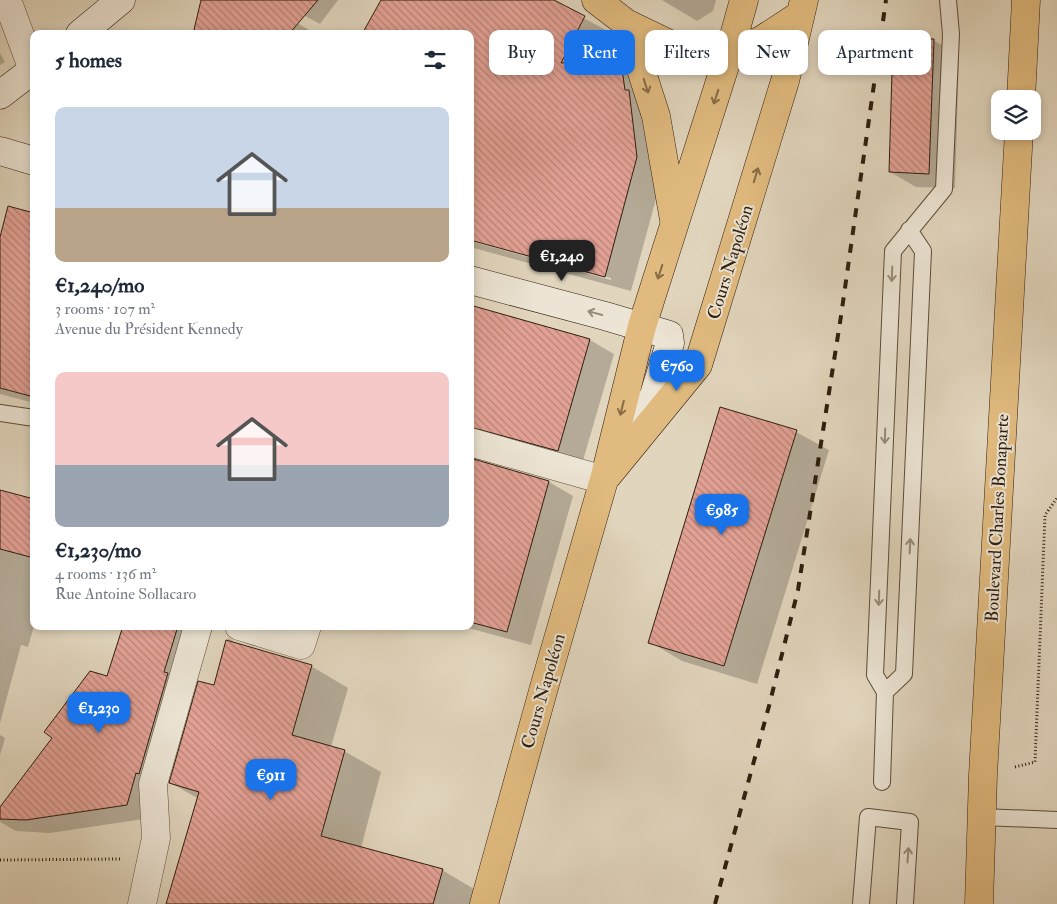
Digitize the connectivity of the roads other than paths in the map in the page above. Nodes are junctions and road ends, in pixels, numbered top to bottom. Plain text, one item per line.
1 (7, 0) edge
2 (121, 0) edge
3 (596, 0) edge
4 (744, 0) edge
5 (948, 0) edge
6 (1026, 0) edge
7 (802, 8) edge
8 (626, 23) junction
9 (85, 30) edge
10 (730, 50) junction
11 (30, 59) edge
12 (30, 72) edge
13 (1021, 90) edge
14 (0, 95) edge
15 (1018, 140) edge
16 (0, 151) edge
17 (30, 160) edge
18 (675, 226) junction
19 (909, 230) junction
20 (474, 281) edge
21 (642, 326) junction
22 (0, 413) edge
23 (30, 417) edge
24 (474, 443) edge
25 (604, 480) junction
26 (197, 630) edge
27 (251, 630) edge
28 (306, 630) edge
29 (884, 692) junction
30 (882, 782) dead end
31 (982, 817) junction
32 (1057, 820) edge
33 (142, 904) edge
34 (484, 904) edge
35 (862, 904) edge
36 (905, 904) edge
37 (978, 904) edge

1 - 11 street
2 - 9 street
3 - 8 main road
4 - 10 main road, Cours Napoléon
5 - 19 lane
6 - 13 main road
7 - 10 main road, Cours Napoléon
25 -> 7 main road, Cours Napoléon
8 - 10 main road
8 -> 18 main road
10 -> 18 main road, Cours Napoléon
12 - 14 street
15 - 31 main road, Boulevard Charles Bonaparte
16 - 17 street
18 -> 21 main road, Cours Napoléon
19 -> 29 lane
29 -> 19 lane
21 -> 20 street
21 - 25 main road, Cours Napoléon
22 - 23 lane
24 - 25 street
25 - 34 main road, Cours Napoléon
26 - 33 street
27 - 28 street
29 - 30 lane
31 - 32 lane
31 - 37 main road, Boulevard Charles Bonaparte
36 -> 35 lane

